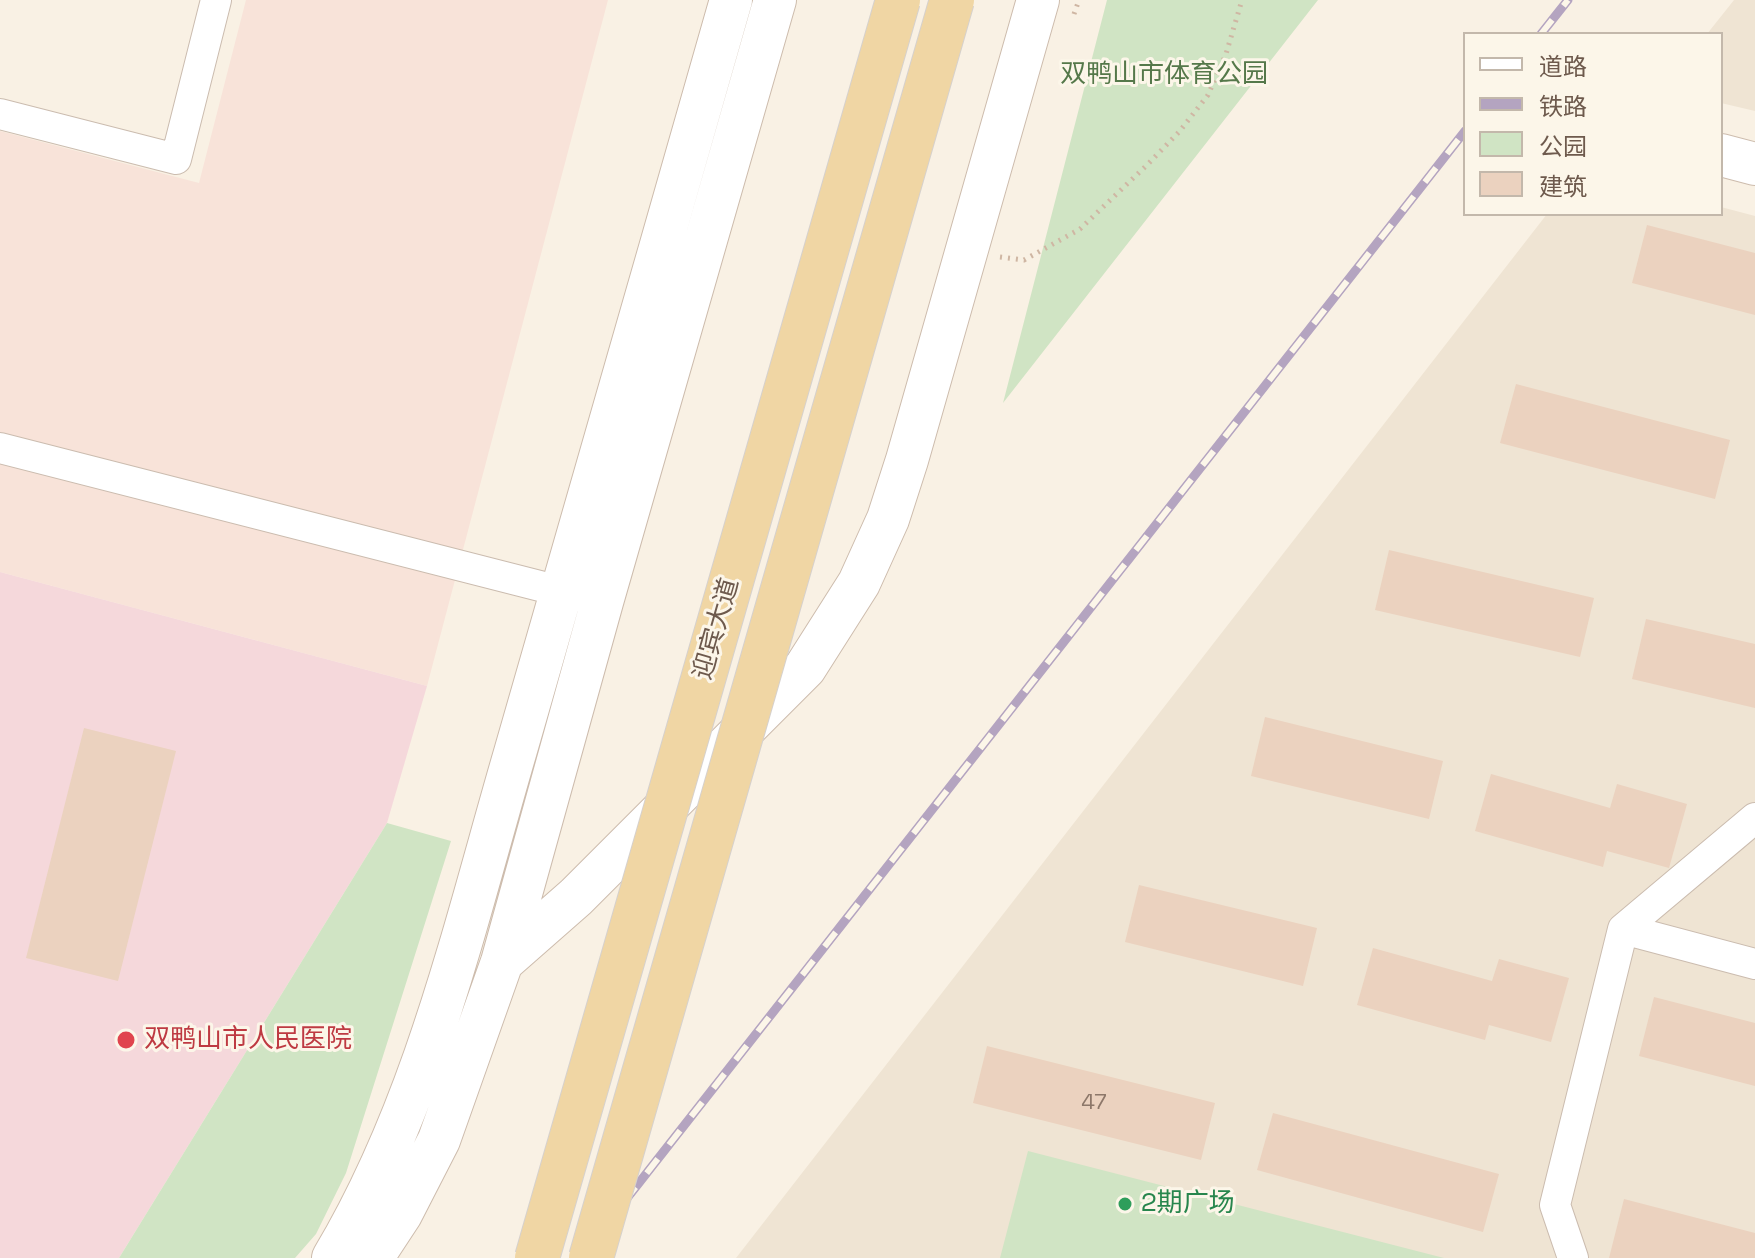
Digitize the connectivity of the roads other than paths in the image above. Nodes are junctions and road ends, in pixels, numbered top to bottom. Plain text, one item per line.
1 (216, 0) edge
2 (731, 0) edge
3 (775, 0) edge
4 (898, 0) edge
5 (952, 0) edge
6 (1038, 0) edge
7 (0, 114) edge
8 (1723, 156) edge
9 (1755, 164) edge
10 (0, 448) edge
11 (562, 592) junction
12 (602, 602) junction
13 (1755, 818) edge
14 (1623, 929) junction
15 (502, 962) junction
16 (1755, 964) edge
17 (333, 1258) edge
18 (372, 1258) edge
19 (537, 1258) edge
20 (591, 1258) edge
21 (1573, 1258) edge

1 - 7 street
2 - 11 main road
3 - 12 main road
4 - 19 main road, 迎宾大道, bridge
5 - 20 main road, bridge
6 - 15 main road
8 - 9 main road
10 - 11 street
11 - 12 street
11 - 17 main road
12 - 15 main road
13 - 14 street
14 - 16 street
14 - 21 street
15 - 18 main road

